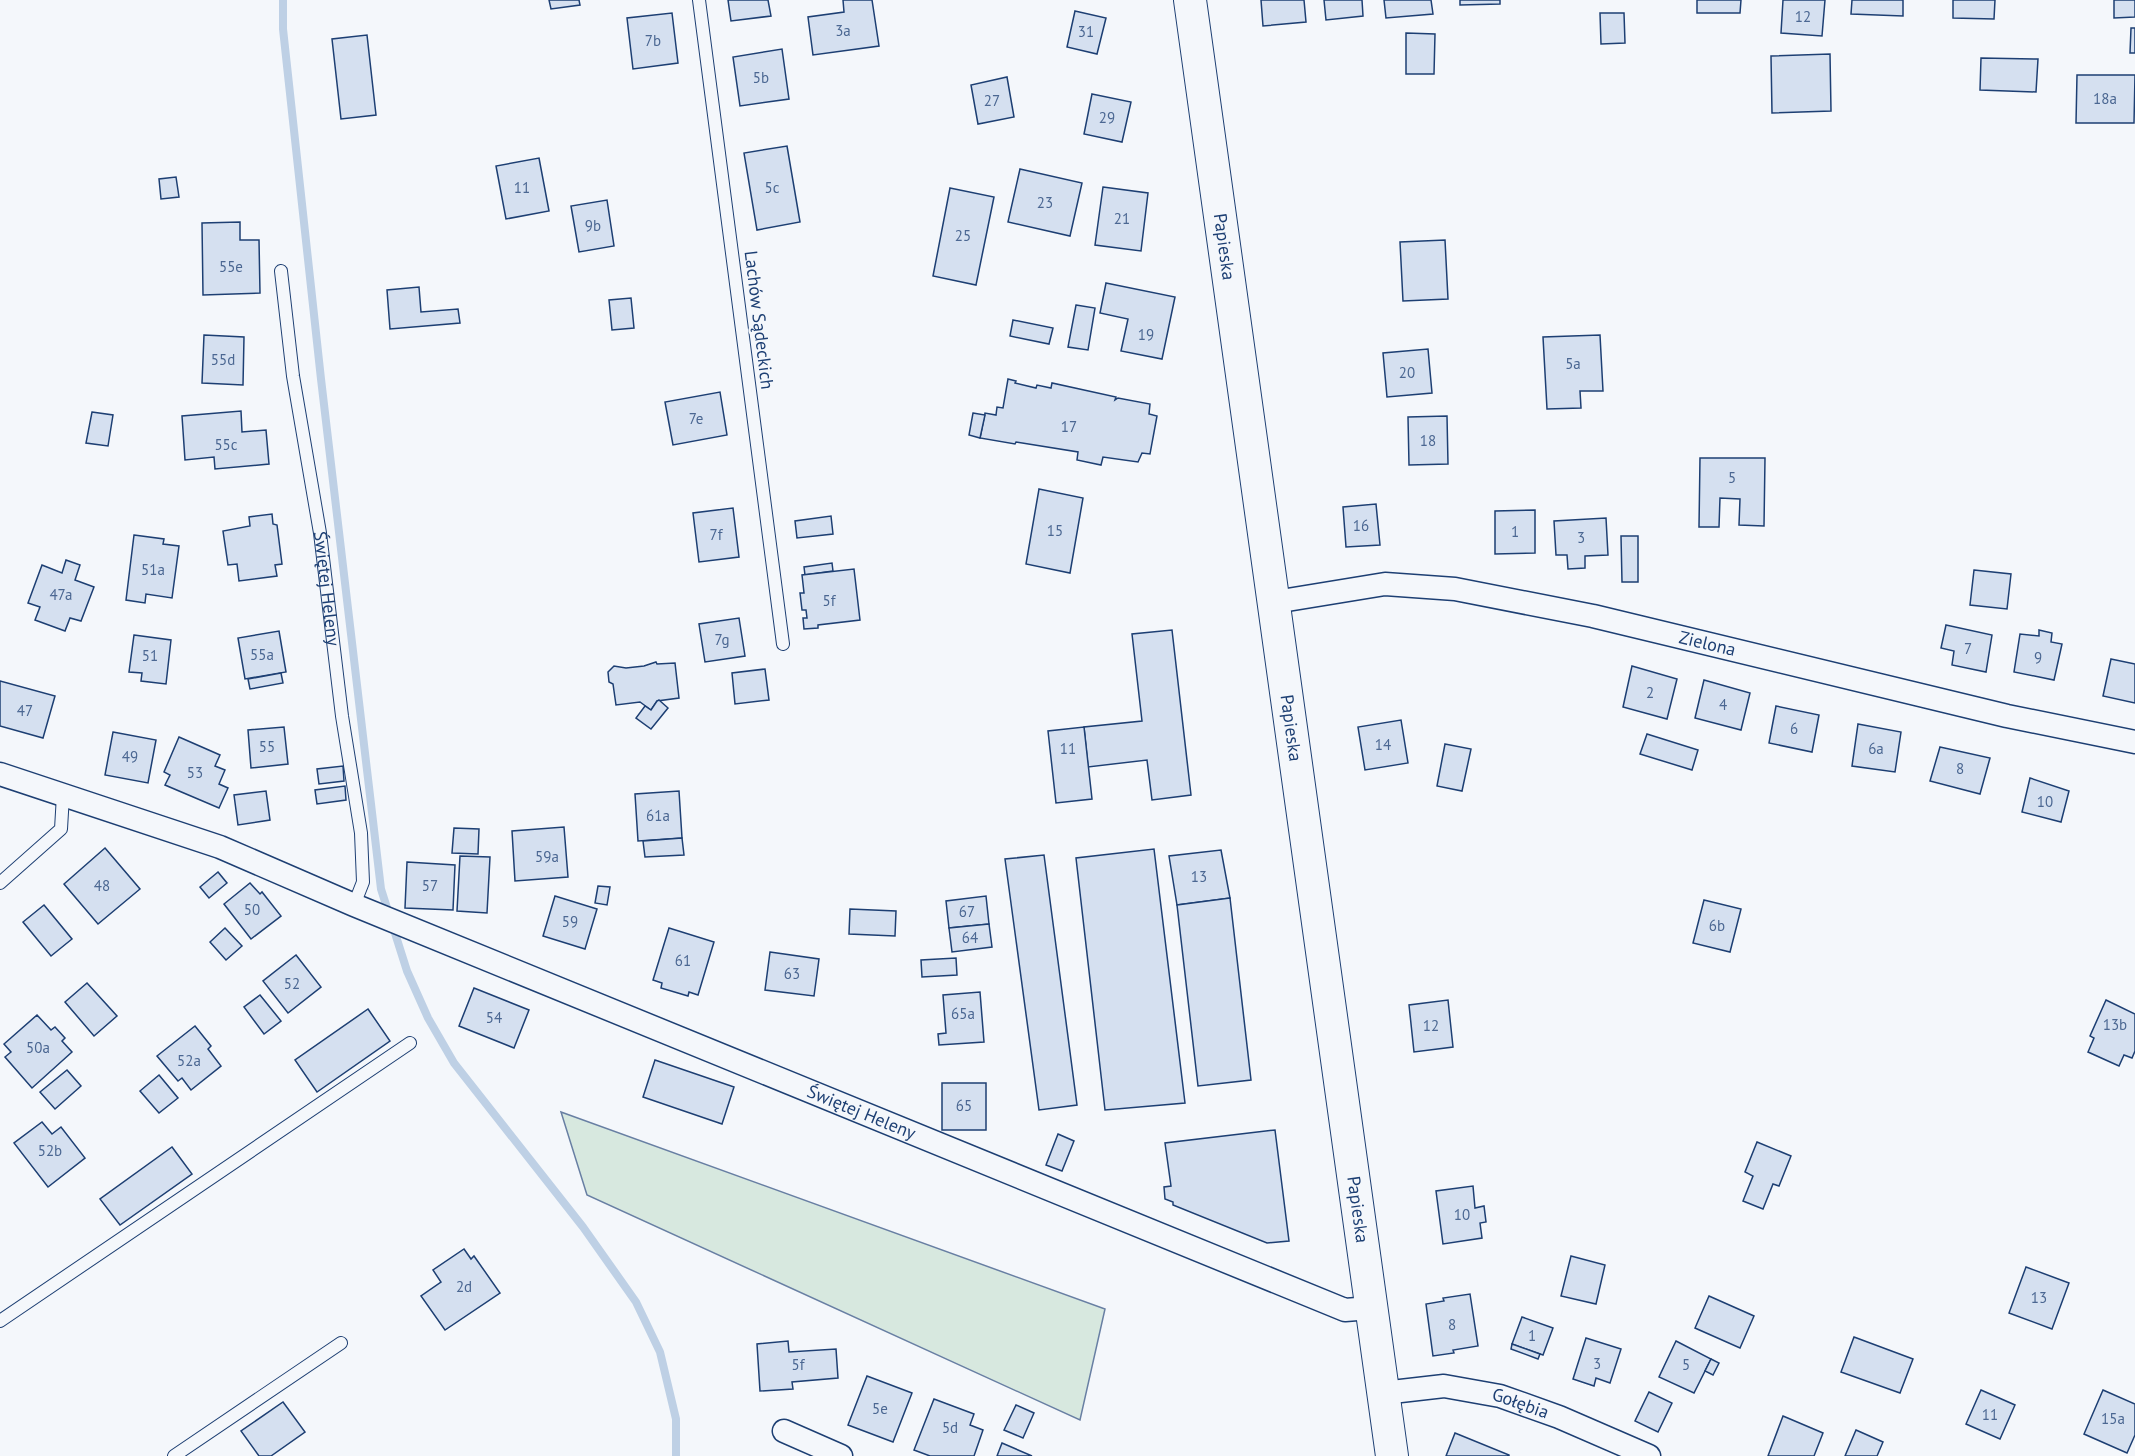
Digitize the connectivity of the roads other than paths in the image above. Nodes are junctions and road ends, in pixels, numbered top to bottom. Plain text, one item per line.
1 (699, 0) edge
2 (1190, 0) edge
3 (281, 271) dead end
4 (1275, 602) junction
5 (783, 644) dead end
6 (2135, 742) edge
7 (0, 774) edge
8 (63, 795) junction
9 (0, 883) edge
10 (361, 908) junction
11 (410, 1043) dead end
12 (1370, 1308) junction
13 (0, 1321) edge
14 (341, 1343) dead end
15 (1383, 1393) junction
16 (784, 1431) dead end
17 (174, 1456) edge
18 (841, 1456) edge
19 (1392, 1456) edge
20 (1649, 1456) edge

1 - 5 lane, Lachów Sądeckich
2 - 4 street, Papieska
3 - 10 lane, Świętej Heleny
4 - 6 street, Zielona
4 - 12 street, Papieska
7 - 8 street, Świętej Heleny
8 - 9 lane
8 - 10 street, Świętej Heleny
10 - 12 street, Świętej Heleny
11 - 13 lane
12 - 15 street, Papieska
14 - 17 lane
15 - 19 street, Papieska
15 - 20 street, Gołębia
16 - 18 street

